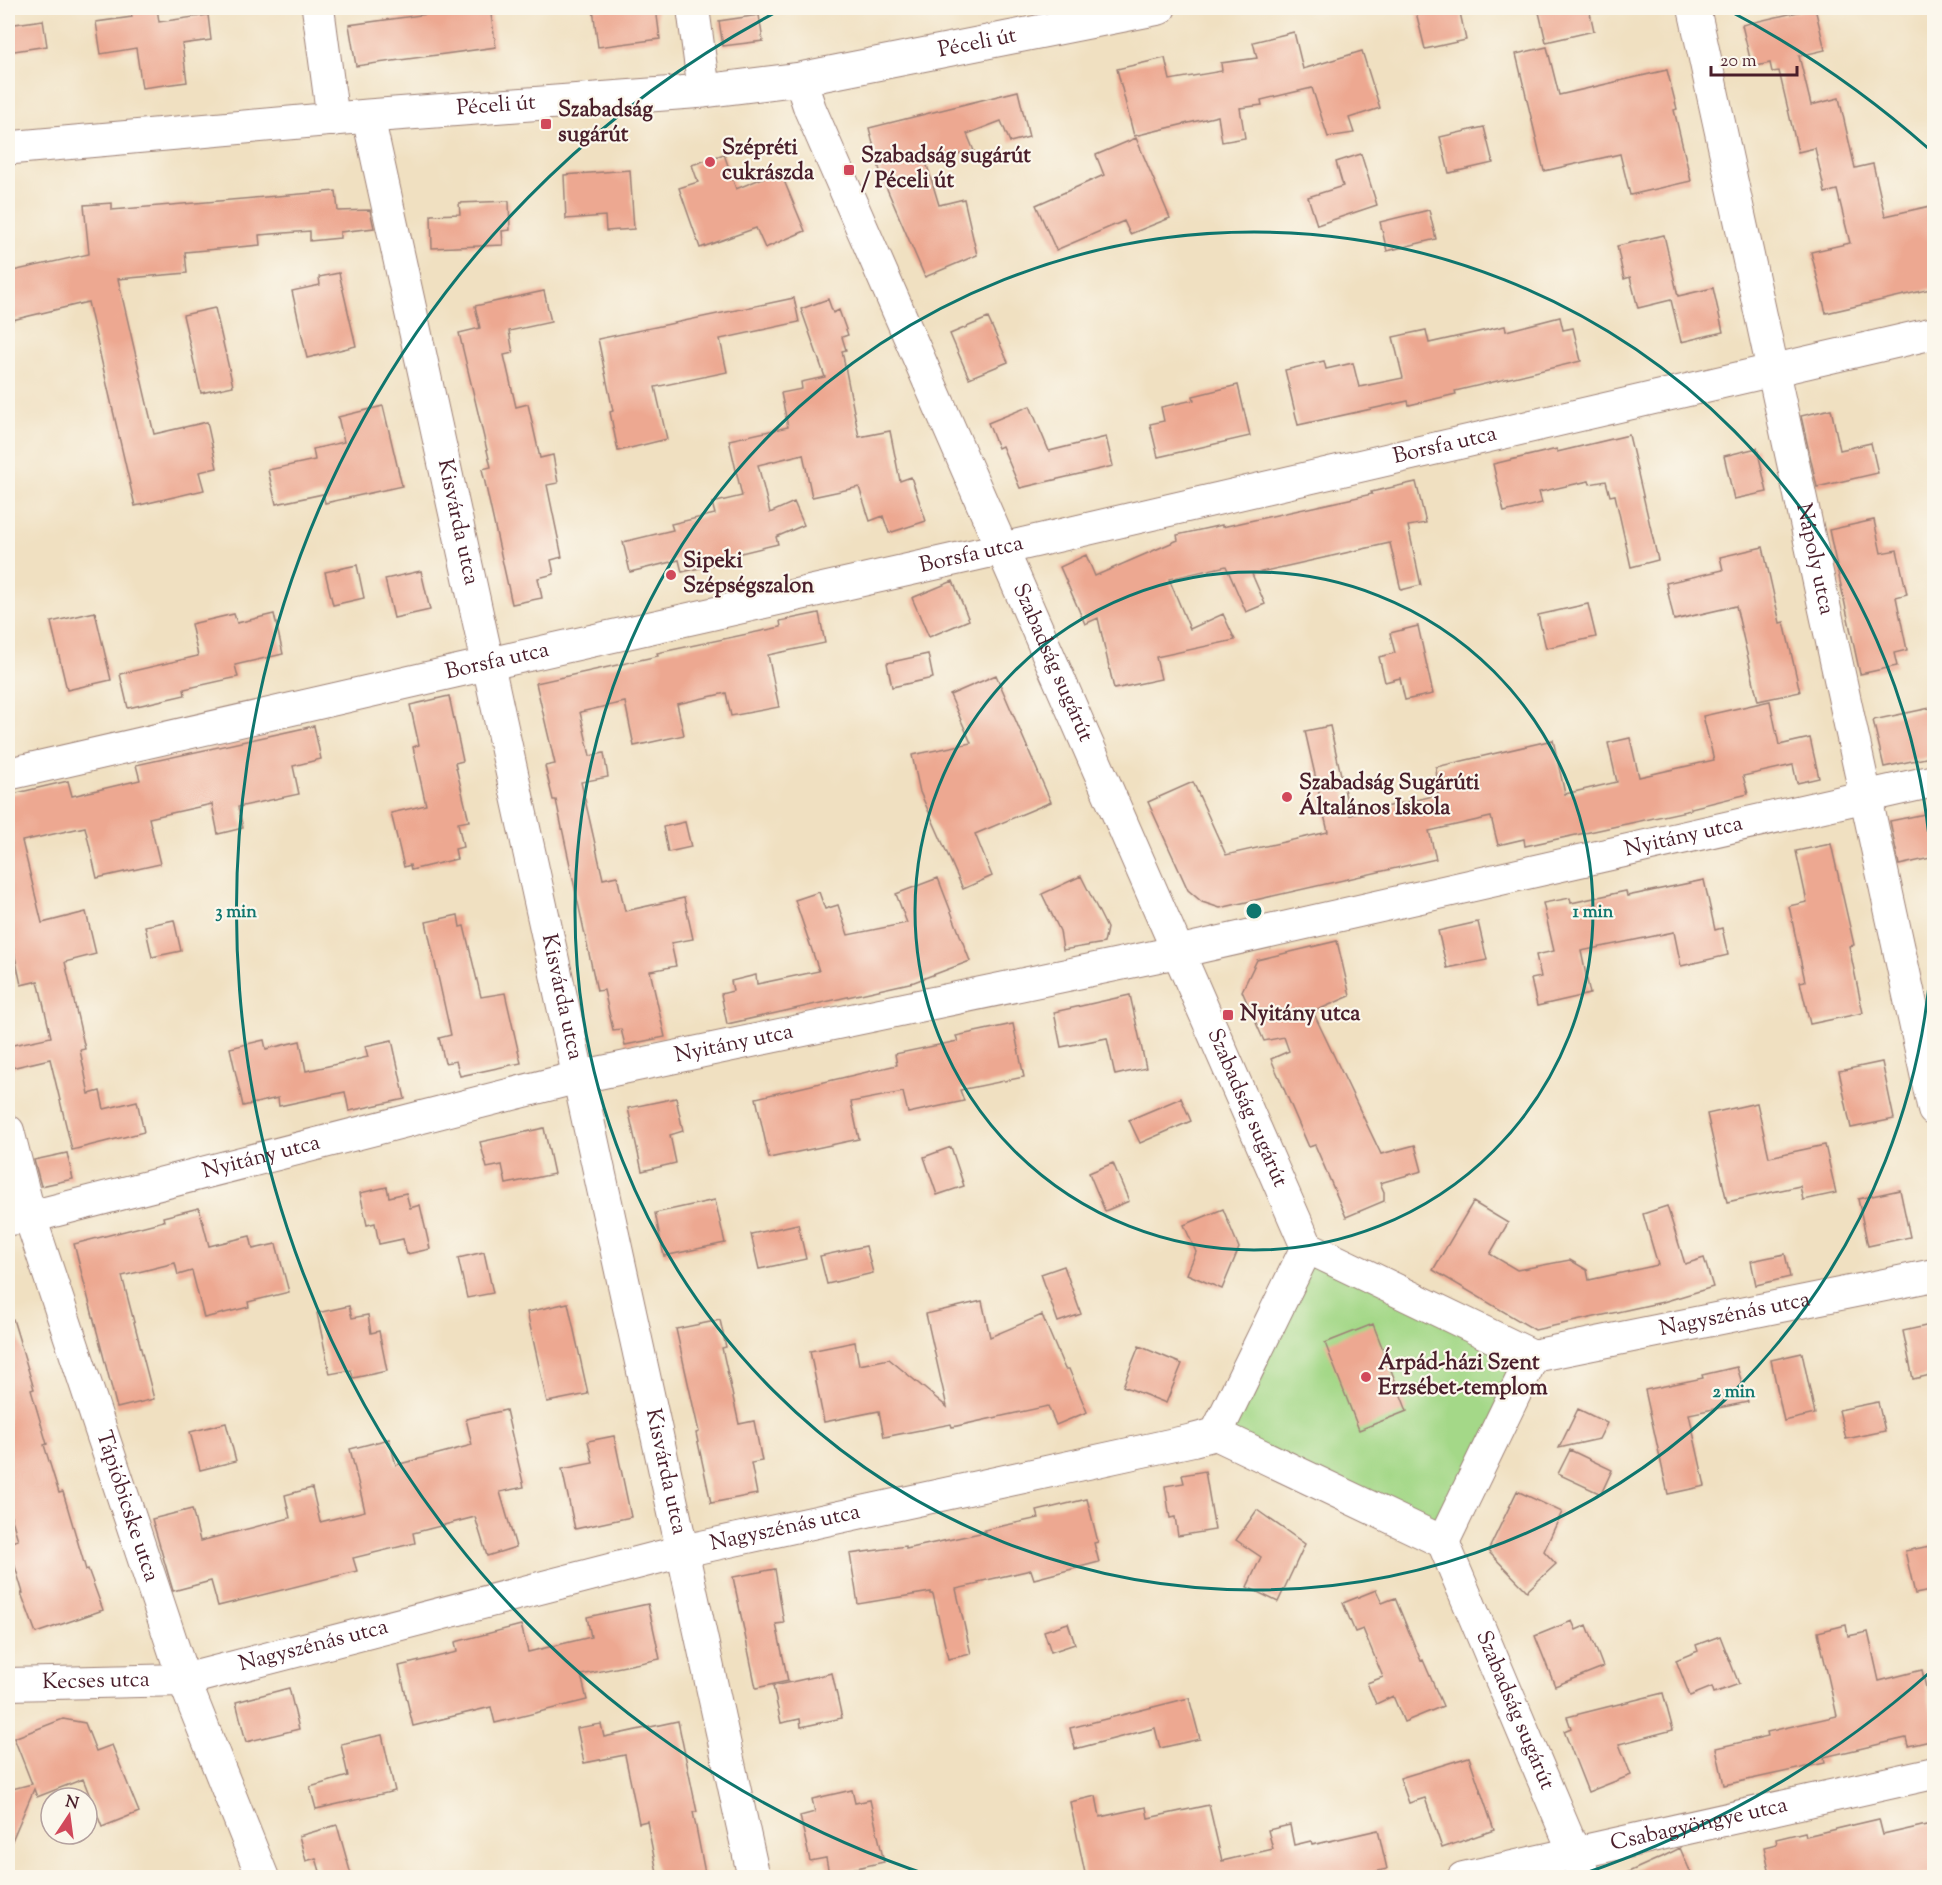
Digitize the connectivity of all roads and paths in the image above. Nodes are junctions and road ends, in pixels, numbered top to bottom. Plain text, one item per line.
1 (318, 8) edge
2 (693, 8) edge
3 (1159, 8) edge
4 (1694, 8) edge
5 (1066, 16) edge
6 (800, 79) junction
7 (704, 91) junction
8 (368, 116) junction
9 (333, 120) junction
10 (8, 148) edge
11 (1935, 333) edge
12 (1773, 370) junction
13 (1001, 549) junction
14 (488, 664) junction
15 (8, 774) edge
16 (1935, 781) edge
17 (1866, 796) junction
18 (1178, 952) junction
19 (579, 1077) junction
20 (1935, 1110) edge
21 (8, 1131) edge
22 (19, 1218) edge
23 (1307, 1247) junction
24 (1935, 1275) edge
25 (1533, 1356) junction
26 (1216, 1434) junction
27 (1443, 1542) junction
28 (683, 1551) junction
29 (184, 1680) junction
30 (8, 1684) edge
31 (1935, 1773) edge
32 (1580, 1865) edge
33 (263, 1878) edge
34 (754, 1878) edge
35 (1463, 1878) edge

1 - 9 street
2 - 7 street
3 - 5 main road, Péceli út
4 - 12 street, Nápoly utca
5 - 6 main road, Péceli út
6 - 7 main road, Péceli út
6 - 13 street, Szabadság sugárút
7 - 8 main road, Péceli út
8 - 9 main road, Péceli út
8 - 14 street, Kisvárda utca
9 - 10 main road, Péceli út
11 - 12 street, Borsfa utca
12 - 13 street, Borsfa utca
12 - 17 street, Nápoly utca
13 - 14 street, Borsfa utca
13 - 18 street, Szabadság sugárút
14 - 15 street, Borsfa utca
14 - 19 street, Kisvárda utca
16 - 17 street, Nyitány utca
17 - 18 street, Nyitány utca
17 - 20 street, Nápoly utca
18 - 19 street, Nyitány utca
18 - 23 street, Szabadság sugárút
19 - 22 street, Nyitány utca
19 - 28 street, Kisvárda utca
21 - 22 street, Tápióbicske utca
22 - 29 street, Tápióbicske utca
23 - 25 street
23 - 26 street
24 - 25 street, Nagyszénás utca
25 - 27 street
26 - 27 street
26 - 28 street, Nagyszénás utca
27 - 32 street, Szabadság sugárút
28 - 29 street, Nagyszénás utca
28 - 34 street, Kisvárda utca
29 - 30 street, Kecses utca
29 - 33 street, Tápióbicske utca
31 - 32 street, Csabagyöngye utca
32 - 35 street, Csabagyöngye utca

